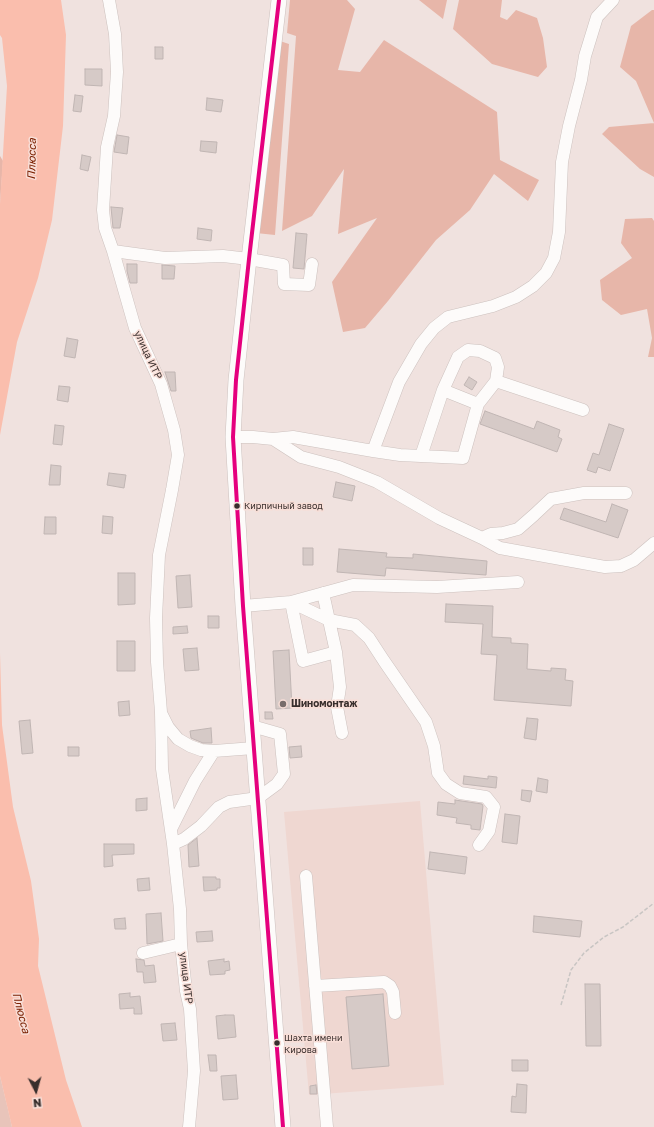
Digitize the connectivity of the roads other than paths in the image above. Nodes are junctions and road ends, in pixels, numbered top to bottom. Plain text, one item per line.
1 (109, 0) edge
2 (279, 0) edge
3 (613, 0) edge
4 (113, 251) junction
5 (249, 259) junction
6 (312, 264) dead end
7 (496, 381) junction
8 (443, 390) junction
9 (478, 404) junction
10 (583, 410) dead end
11 (233, 438) junction
12 (273, 439) junction
13 (373, 451) junction
14 (421, 456) junction
15 (626, 493) dead end
16 (482, 538) junction
17 (654, 543) edge
18 (518, 582) dead end
19 (324, 593) junction
20 (291, 602) junction
21 (243, 606) junction
22 (329, 620) junction
23 (336, 652) junction
24 (161, 712) junction
25 (252, 726) junction
26 (342, 733) dead end
27 (254, 748) junction
28 (215, 751) junction
29 (258, 798) junction
30 (171, 829) junction
31 (173, 844) junction
32 (479, 845) dead end
33 (306, 876) dead end
34 (181, 944) junction
35 (143, 953) dead end
36 (315, 986) junction
37 (395, 1013) dead end
38 (189, 1127) edge
39 (283, 1127) edge
40 (327, 1127) edge

1 - 4 street, улица ИТР
2 - 5 main road
3 - 13 street
4 - 5 street
4 - 24 street, улица ИТР
5 - 6 street
5 - 11 main road
7 - 8 street
7 - 9 street
7 - 10 street
8 - 9 street
8 - 14 street
9 - 14 street
11 - 12 street
11 - 21 main road
12 - 13 street
12 - 16 street
13 - 14 street
15 - 16 street
16 - 17 street
18 - 19 street
19 - 20 street
19 - 22 street
20 - 21 street
20 - 22 street
20 - 23 street
21 - 25 main road
22 - 23 street
22 - 32 street
23 - 26 street
24 - 28 street, улица ИТР
24 - 30 street, улица ИТР
25 - 27 main road
25 - 29 street
27 - 28 street, улица ИТР
27 - 29 main road
28 - 30 street
29 - 31 street
29 - 39 main road
30 - 31 street, улица ИТР
31 - 34 street, улица ИТР
33 - 36 street
34 - 35 street
34 - 38 street, улица ИТР
36 - 37 street
36 - 40 street

